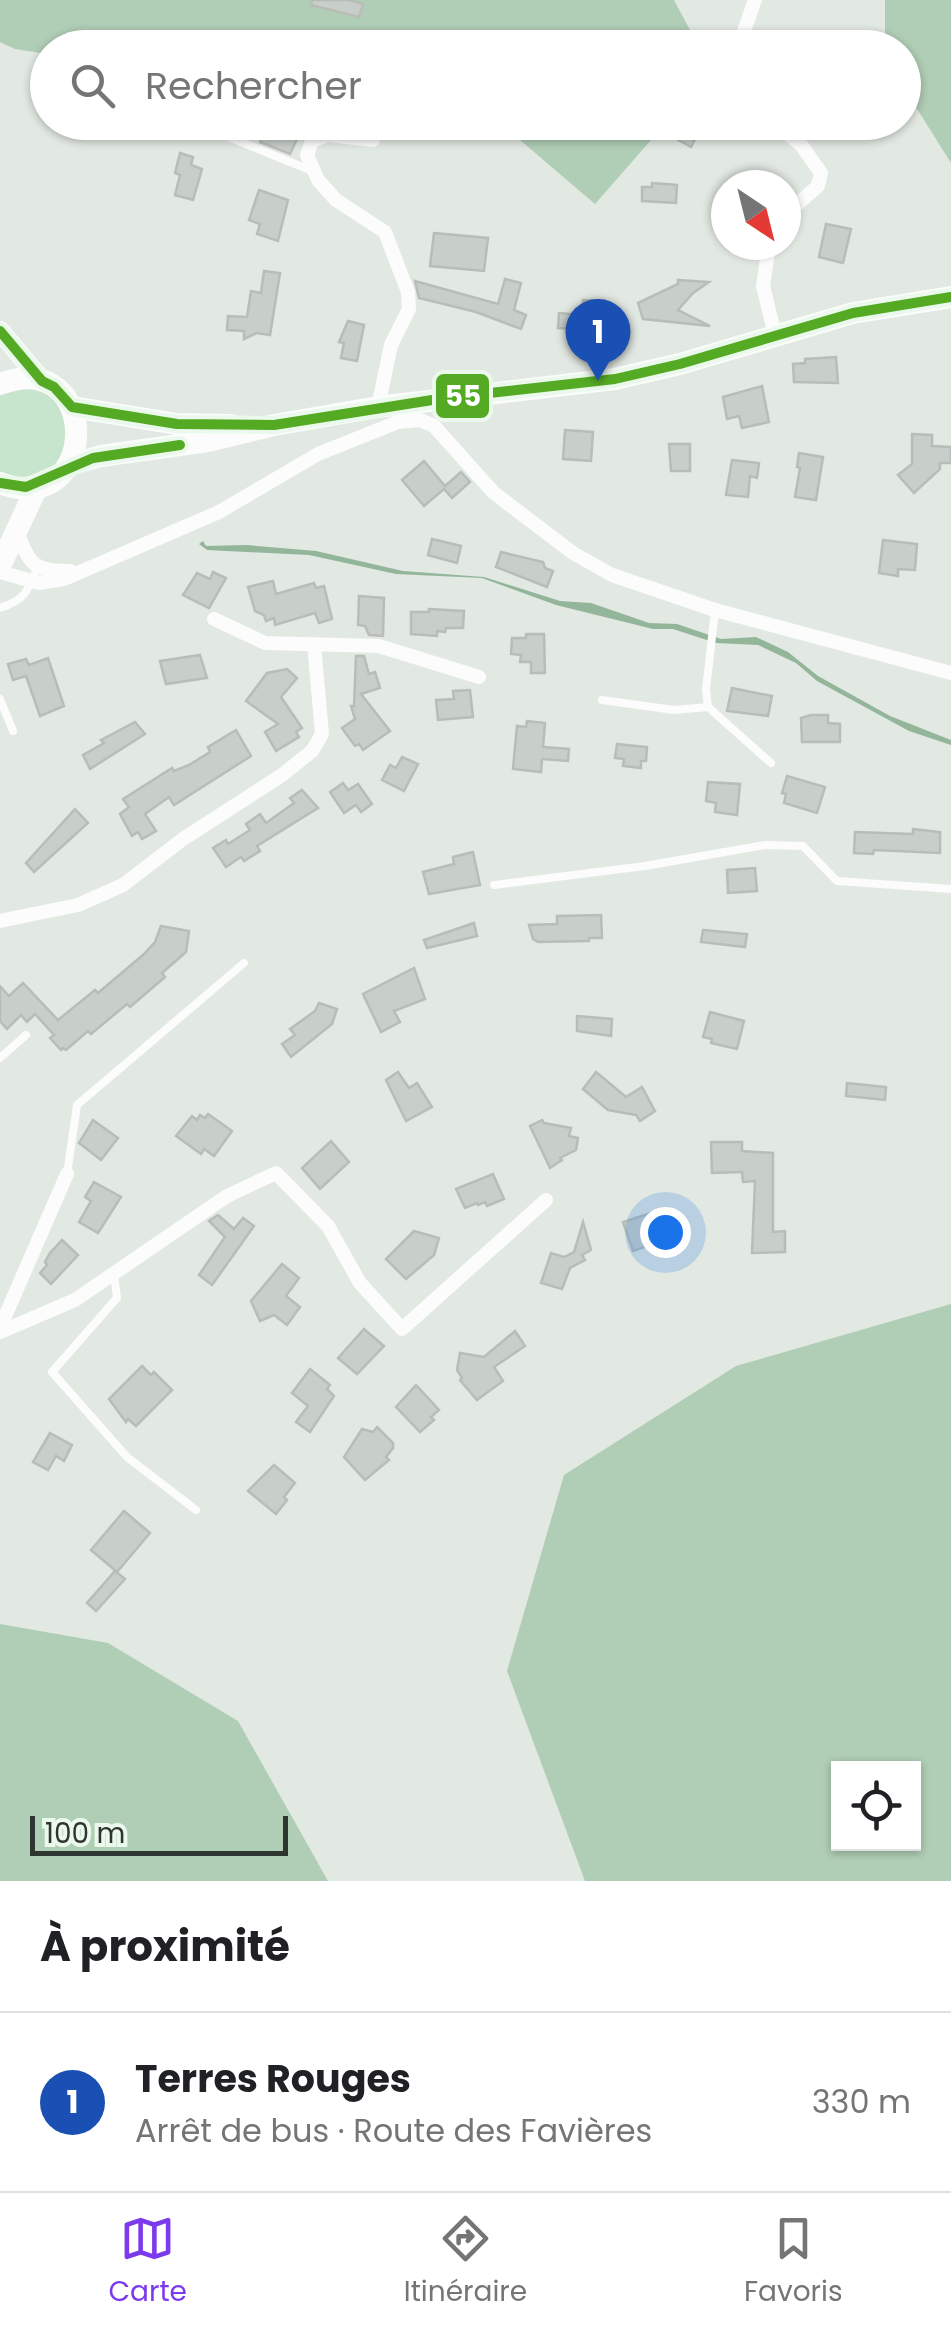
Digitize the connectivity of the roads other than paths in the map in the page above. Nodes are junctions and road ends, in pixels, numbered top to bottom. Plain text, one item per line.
1 (755, 0) edge
2 (744, 30) edge
3 (235, 140) edge
4 (316, 140) edge
5 (795, 140) edge
6 (312, 170) junction
7 (801, 201) edge
8 (766, 260) edge
9 (951, 297) edge
10 (0, 331) edge
11 (776, 335) junction
12 (42, 381) junction
13 (0, 384) edge
14 (72, 407) junction
15 (378, 408) junction
16 (274, 425) junction
17 (68, 465) junction
18 (0, 483) edge
19 (37, 487) junction
20 (17, 531) junction
21 (0, 569) edge
22 (34, 574) junction
23 (0, 608) edge
24 (716, 610) junction
25 (214, 620) dead end
26 (314, 644) junction
27 (951, 673) edge
28 (479, 677) dead end
29 (0, 699) edge
30 (602, 700) dead end
31 (708, 707) junction
32 (13, 731) dead end
33 (771, 763) dead end
34 (494, 884) dead end
35 (951, 889) edge
36 (0, 921) edge
37 (244, 962) dead end
38 (26, 1036) dead end
39 (0, 1058) edge
40 (67, 1174) joint
41 (546, 1200) dead end
42 (114, 1275) junction
43 (0, 1330) edge
44 (196, 1510) dead end

1 - 2 street
3 - 6 lane
4 - 6 street
5 - 7 street
6 - 15 street
8 - 11 street
9 - 11 main road
10 - 12 main road
11 - 15 main road
12 - 13 main road
12 - 14 main road
14 - 16 main road
14 - 17 main road
15 - 16 main road
16 - 17 main road
17 - 19 main road
18 - 19 main road
19 - 20 main road
20 - 21 main road
20 - 22 street
21 - 22 street
22 - 23 lane
22 - 24 street
24 - 27 street
24 - 31 lane
25 - 26 street
26 - 28 street
26 - 36 street
29 - 32 lane
30 - 31 lane
31 - 33 lane
34 - 35 lane
37 - 40 lane
38 - 39 lane
40 - 43 street
41 - 42 street
42 - 43 street
42 - 44 lane

